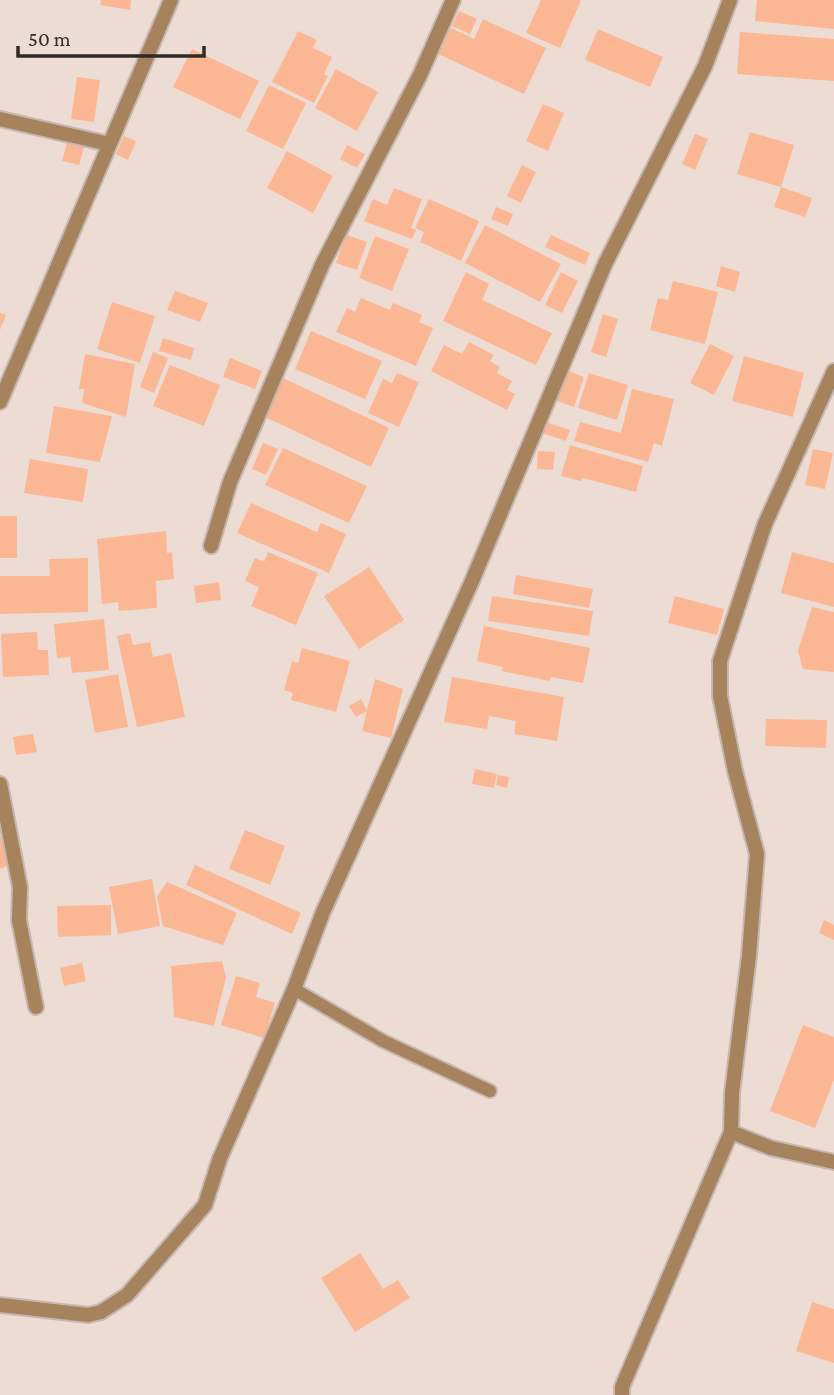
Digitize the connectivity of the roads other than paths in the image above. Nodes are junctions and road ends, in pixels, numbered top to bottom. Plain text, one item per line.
1 (171, 0) edge
2 (453, 0) edge
3 (730, 0) edge
4 (0, 119) edge
5 (109, 144) junction
6 (834, 371) edge
7 (0, 401) edge
8 (211, 546) dead end
9 (0, 784) edge
10 (2, 803) edge
11 (294, 989) junction
12 (36, 1007) dead end
13 (490, 1091) dead end
14 (731, 1132) junction
15 (834, 1162) edge
16 (0, 1305) edge
17 (622, 1395) edge

1 - 5 street
2 - 8 street
3 - 11 street
4 - 5 street
5 - 7 street
6 - 14 street
9 - 10 street
10 - 12 street
11 - 13 lane
11 - 16 street
14 - 15 street
14 - 17 street

